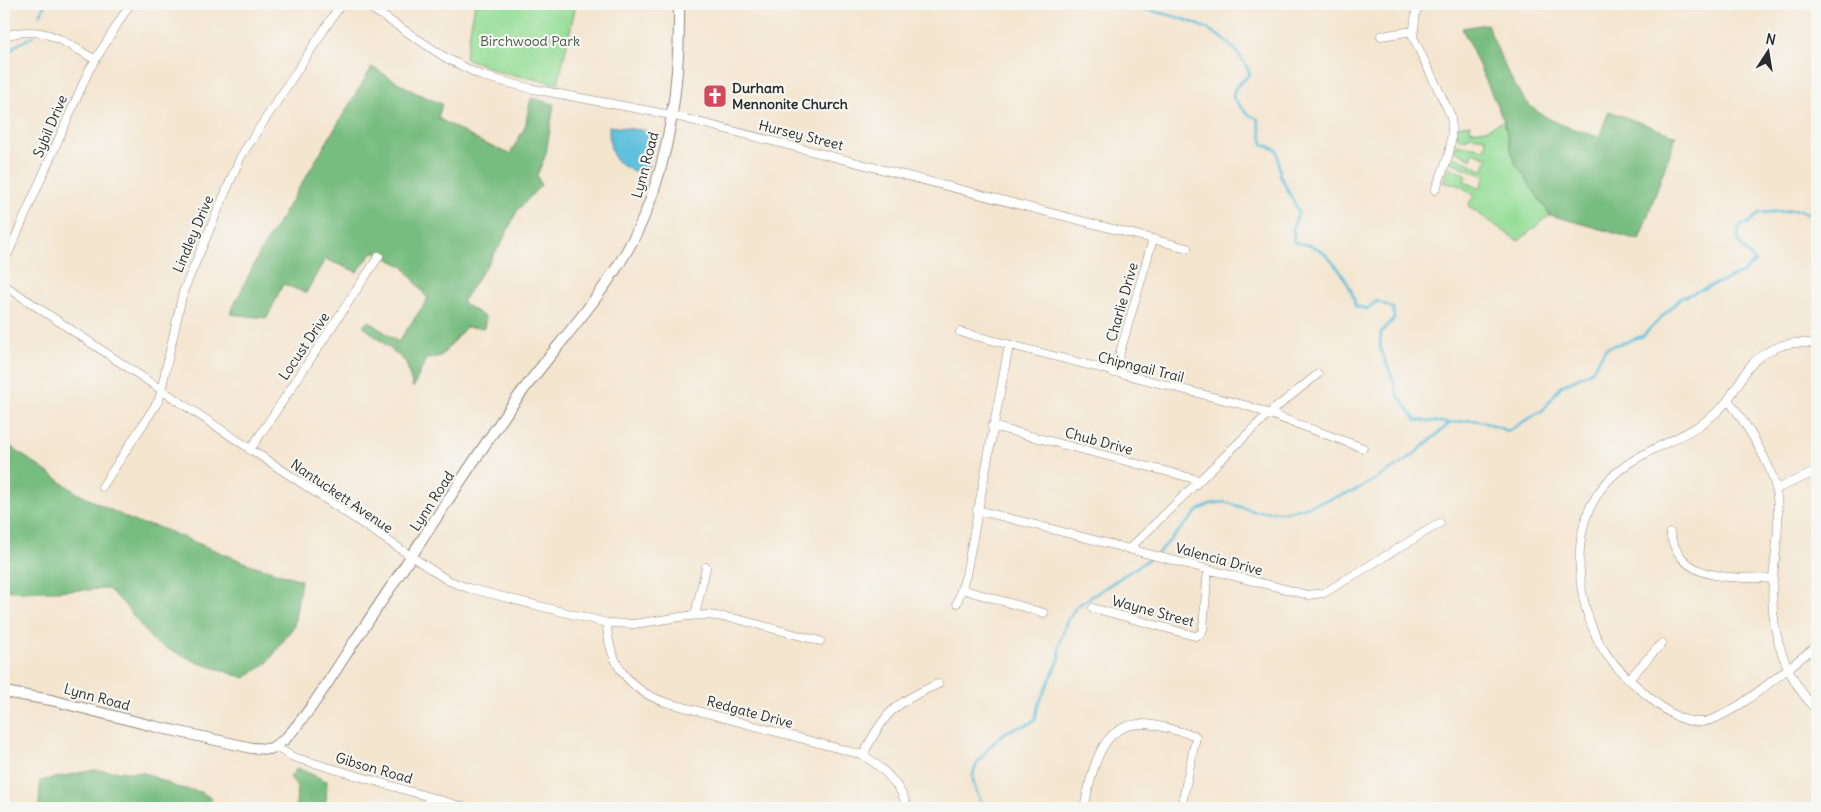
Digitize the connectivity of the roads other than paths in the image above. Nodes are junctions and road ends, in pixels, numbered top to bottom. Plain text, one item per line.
1 (130, 4) edge
2 (341, 4) edge
3 (365, 4) edge
4 (679, 4) edge
5 (1417, 4) edge
6 (1413, 31) junction
7 (4, 36) edge
8 (1381, 36) dead end
9 (94, 59) junction
10 (671, 115) junction
11 (1434, 190) dead end
12 (1153, 239) junction
13 (1187, 248) dead end
14 (379, 256) dead end
15 (4, 263) edge
16 (4, 285) edge
17 (960, 332) dead end
18 (1009, 344) junction
19 (1817, 345) edge
20 (1114, 373) junction
21 (1318, 374) dead end
22 (162, 391) junction
23 (1728, 400) junction
24 (1268, 414) junction
25 (992, 426) junction
26 (1363, 448) dead end
27 (250, 450) junction
28 (1817, 471) edge
29 (1199, 480) junction
30 (102, 487) dead end
31 (1776, 489) junction
32 (978, 510) junction
33 (1440, 523) dead end
34 (1670, 533) dead end
35 (1129, 549) junction
36 (411, 557) junction
37 (706, 567) dead end
38 (1208, 569) junction
39 (1773, 580) junction
40 (962, 589) junction
41 (956, 603) dead end
42 (1093, 608) dead end
43 (1044, 613) dead end
44 (695, 615) junction
45 (607, 623) junction
46 (820, 641) dead end
47 (1662, 643) dead end
48 (1817, 646) edge
49 (1787, 668) junction
50 (1629, 679) junction
51 (938, 684) dead end
52 (4, 692) edge
53 (1817, 712) edge
54 (276, 747) junction
55 (863, 755) junction
56 (428, 797) junction
57 (426, 808) edge
58 (467, 808) edge
59 (908, 808) edge
60 (1084, 808) edge
61 (1181, 808) edge

1 - 9 street, Sybil Drive
2 - 22 street, Lindley Drive
3 - 10 street, Hursey Street
4 - 10 street, Lynn Road
5 - 6 street
6 - 8 street
6 - 11 street
7 - 9 street
9 - 15 street, Sybil Drive
10 - 12 street, Hursey Street
10 - 36 street, Lynn Road
12 - 13 street, Hursey Street
12 - 20 street, Charlie Drive
14 - 27 street, Locust Drive
16 - 22 street, Nantuckett Avenue
17 - 18 street, Chipngail Trail
18 - 20 street, Chipngail Trail
18 - 25 street
19 - 23 street
20 - 24 street, Chipngail Trail
21 - 24 street
22 - 27 street, Nantuckett Avenue
22 - 30 street, Lindley Drive
23 - 31 street
23 - 50 street
24 - 26 street, Chipngail Trail
24 - 29 street
25 - 29 street, Chub Drive
25 - 32 street
27 - 36 street, Nantuckett Avenue
28 - 31 street
29 - 35 street
31 - 39 street
32 - 35 street, Valencia Drive
32 - 40 street
33 - 38 street, Valencia Drive
34 - 39 street
35 - 38 street, Valencia Drive
36 - 45 street, Nantuckett Avenue
36 - 54 street, Lynn Road
37 - 44 street
38 - 42 street, Wayne Street
39 - 49 street
40 - 41 street
40 - 43 street
44 - 45 street, Nantuckett Avenue
44 - 46 street, Nantuckett Avenue
45 - 55 street, Redgate Drive
47 - 50 street
48 - 49 street
49 - 50 street
49 - 53 street
51 - 55 street
52 - 54 street, Lynn Road
54 - 56 street, Gibson Road
55 - 59 street, Redgate Drive
56 - 57 street
56 - 58 street, Gibson Road
60 - 61 street

